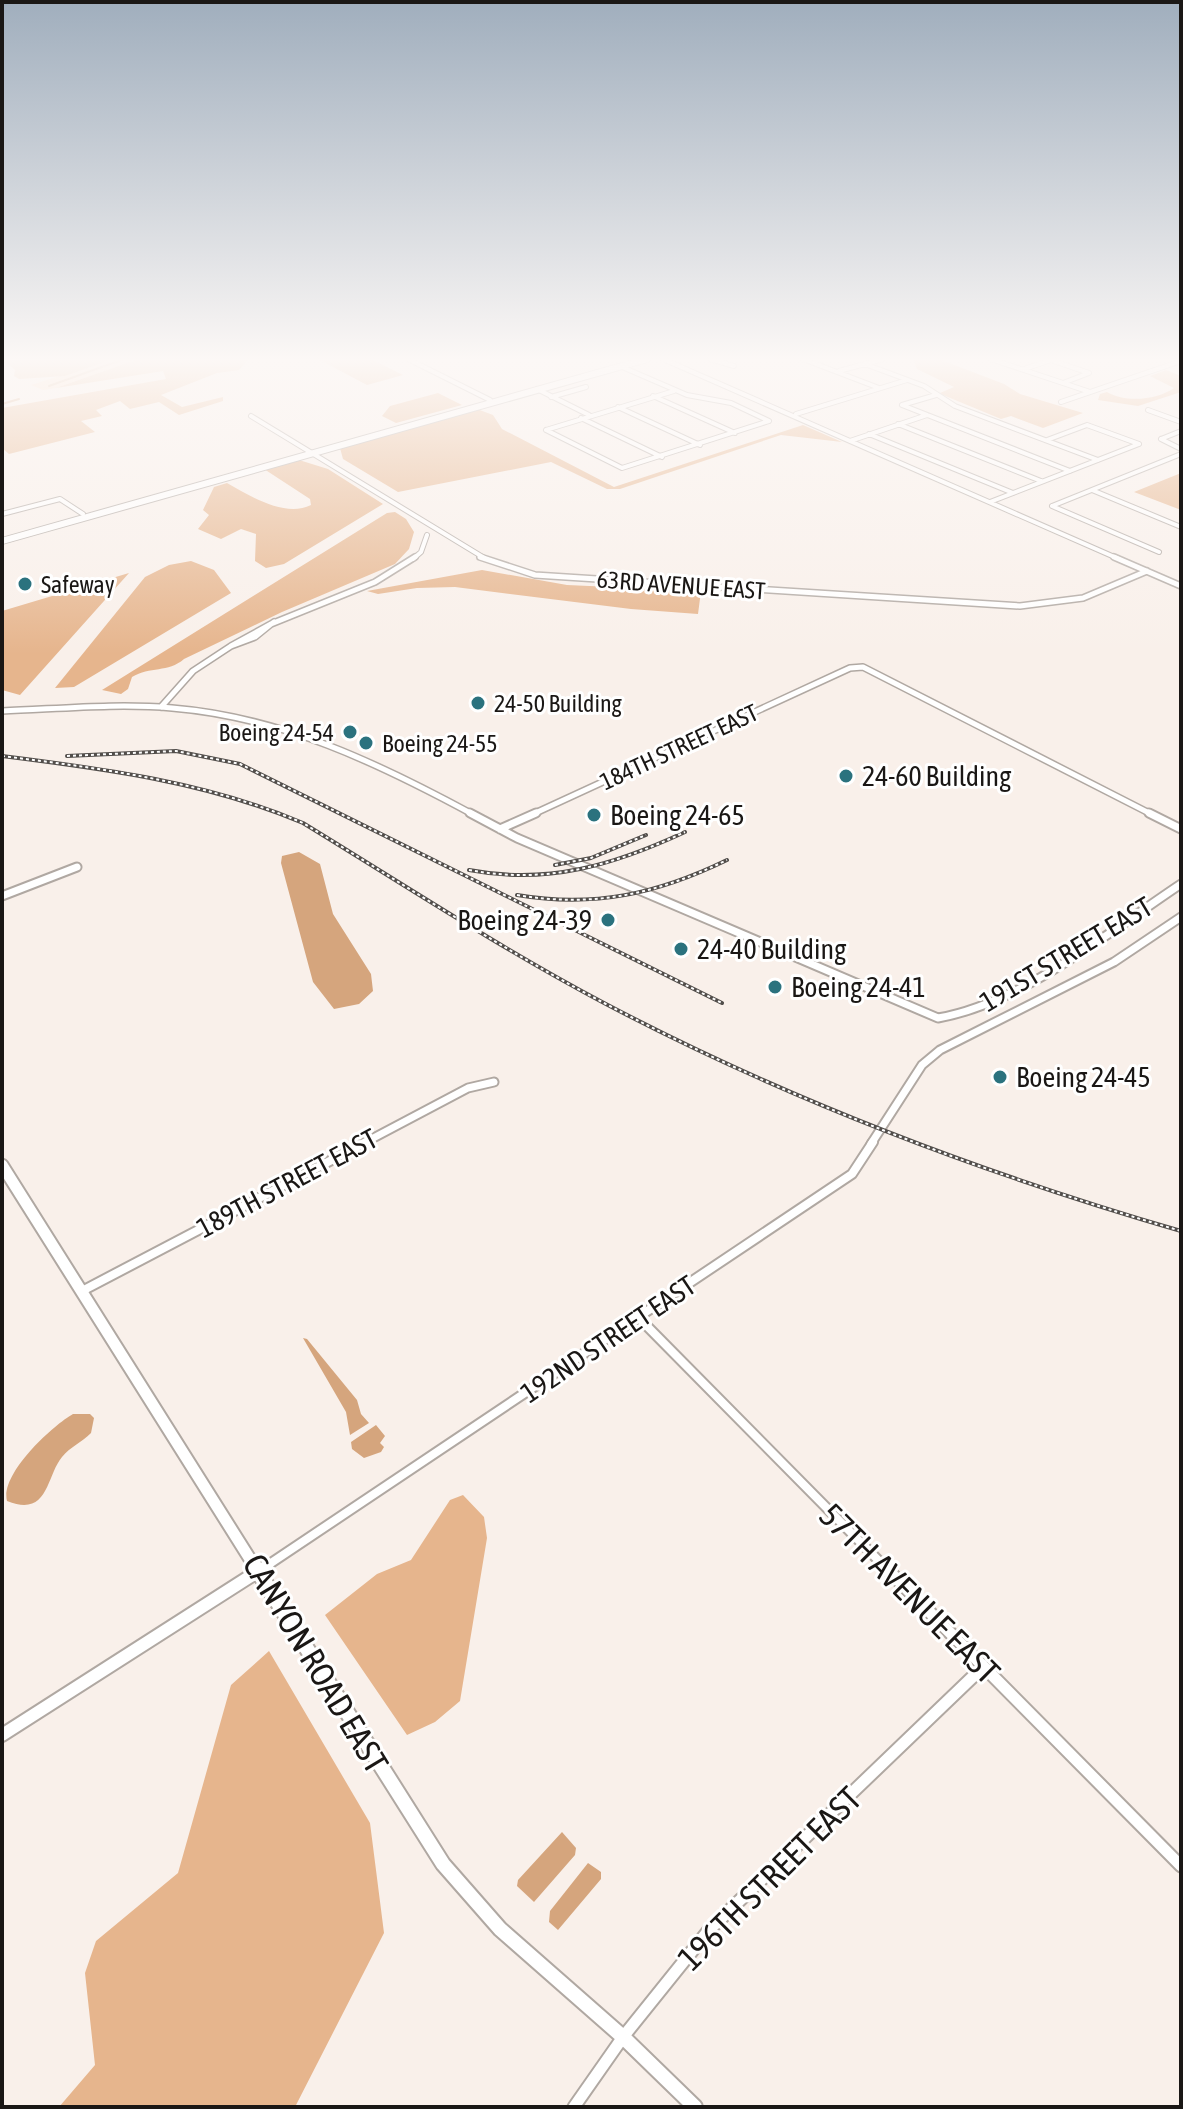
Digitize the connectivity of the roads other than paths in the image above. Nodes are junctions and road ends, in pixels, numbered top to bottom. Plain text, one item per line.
1 (286, 457) edge
2 (290, 457) edge
3 (321, 457) edge
4 (601, 457) edge
5 (660, 457) edge
6 (888, 457) edge
7 (926, 457) edge
8 (981, 457) edge
9 (1035, 457) edge
10 (1091, 457) edge
11 (1105, 457) edge
12 (1166, 457) edge
13 (1098, 460) junction
14 (253, 466) junction
15 (1070, 471) junction
16 (233, 475) junction
17 (1042, 482) junction
18 (1092, 490) junction
19 (1013, 493) junction
20 (990, 502) junction
21 (2, 514) edge
22 (82, 516) junction
23 (1181, 527) edge
24 (427, 535) dead end
25 (2, 540) edge
26 (1159, 552) dead end
27 (1147, 571) junction
28 (1181, 586) edge
29 (161, 707) junction
30 (2, 711) edge
31 (500, 829) junction
32 (1181, 829) edge
33 (77, 867) dead end
34 (1181, 884) edge
35 (2, 896) edge
36 (1181, 917) edge
37 (494, 1082) dead end
38 (2, 1165) edge
39 (82, 1291) junction
40 (639, 1318) junction
41 (260, 1570) junction
42 (983, 1667) junction
43 (2, 1735) edge
44 (1181, 1866) edge
45 (623, 2037) junction
46 (574, 2107) edge
47 (695, 2107) edge

1 - 14 main road
2 - 16 main road
3 - 27 street, 63RD AVENUE EAST
4 - 5 street
6 - 20 street
7 - 19 street
8 - 17 street
9 - 15 street
10 - 13 street
11 - 13 street
12 - 18 street
13 - 15 street
14 - 16 main road
14 - 22 main road
15 - 17 street
16 - 22 main road
17 - 19 street
18 - 23 street
18 - 26 street
19 - 20 street
20 - 27 street
21 - 22 street
22 - 25 main road
24 - 29 street
27 - 28 street
29 - 30 street
29 - 31 street
31 - 32 street, 184TH STREET EAST
31 - 34 street, 191ST STREET EAST
33 - 35 street
36 - 40 street, 192ND STREET EAST
37 - 39 street, 189TH STREET EAST
38 - 39 main road, CANYON ROAD EAST
39 - 41 main road, CANYON ROAD EAST
40 - 41 street, 192ND STREET EAST
40 - 42 street, 57TH AVENUE EAST
41 - 43 street, 192ND STREET EAST
41 - 45 main road, CANYON ROAD EAST
42 - 44 street, 57TH AVENUE EAST
42 - 45 street, 196TH STREET EAST
45 - 46 street, 196TH STREET EAST
45 - 47 main road, CANYON ROAD EAST

